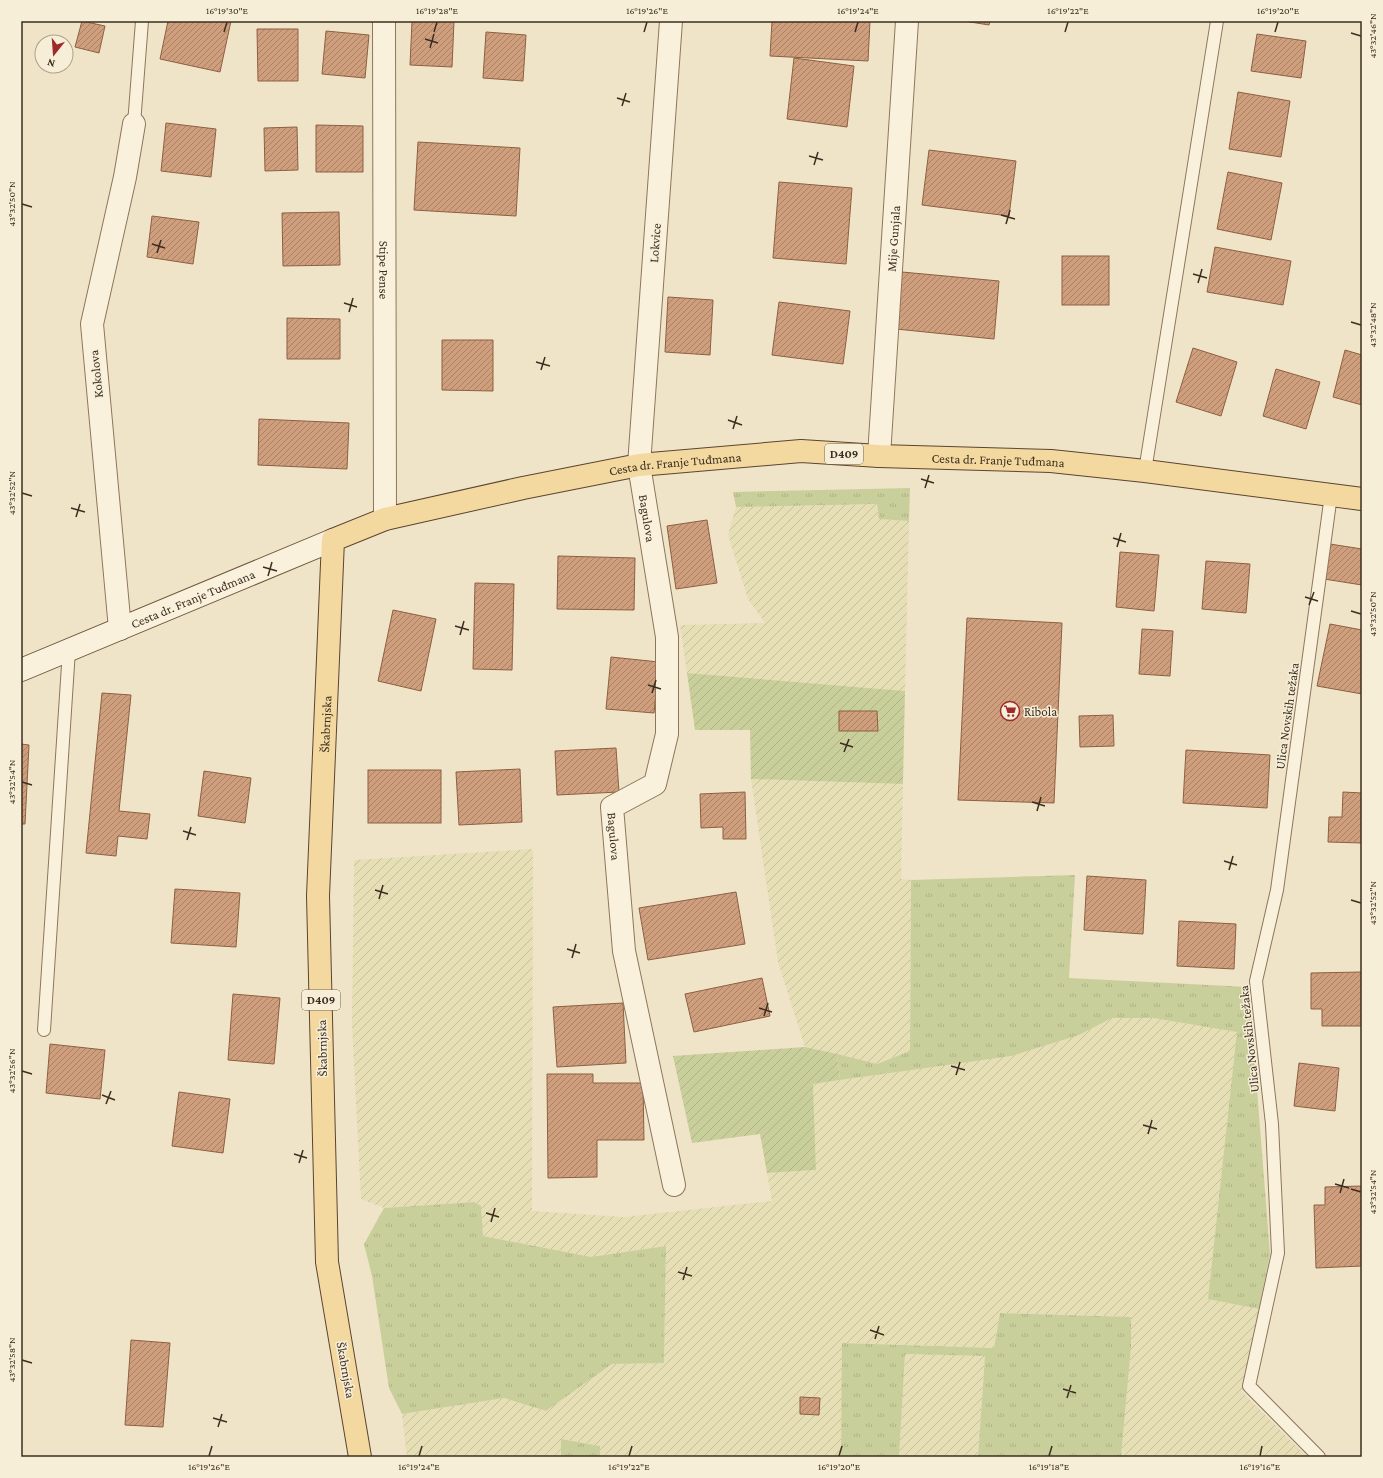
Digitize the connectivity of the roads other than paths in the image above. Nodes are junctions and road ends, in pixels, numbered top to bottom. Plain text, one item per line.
1 (142, 21) edge
2 (384, 21) edge
3 (671, 21) edge
4 (907, 21) edge
5 (1216, 21) edge
6 (134, 124) joint
7 (879, 456) junction
8 (639, 465) junction
9 (1145, 471) junction
10 (1331, 495) junction
11 (1362, 499) edge
12 (385, 519) junction
13 (333, 540) junction
14 (120, 629) junction
15 (69, 650) junction
16 (21, 670) edge
17 (44, 1030) dead end
18 (674, 1184) dead end
19 (360, 1457) edge
20 (1319, 1457) edge

1 - 6 lane
2 - 12 street, Stipe Pense
3 - 8 street, Lokvice
4 - 7 street, Mije Gunjala
5 - 9 lane
6 - 14 street, Kokolova
7 - 8 main road, Cesta dr. Franje Tuđmana / D409
7 - 9 main road, Cesta dr. Franje Tuđmana / D409
8 - 12 main road, Cesta dr. Franje Tuđmana / D409
8 - 18 street, Bagulova
9 - 10 main road, Cesta dr. Franje Tuđmana / D409
10 - 11 main road, Cesta dr. Franje Tuđmana / D409
10 - 20 lane, Ulica Novskih težaka
12 - 13 main road, Cesta dr. Franje Tuđmana / D409
13 - 14 street, Cesta dr. Franje Tuđmana
13 - 19 main road, Škabrnjska / D409
14 - 15 street, Cesta dr. Franje Tuđmana
15 - 16 street, Cesta dr. Franje Tuđmana
15 - 17 lane

